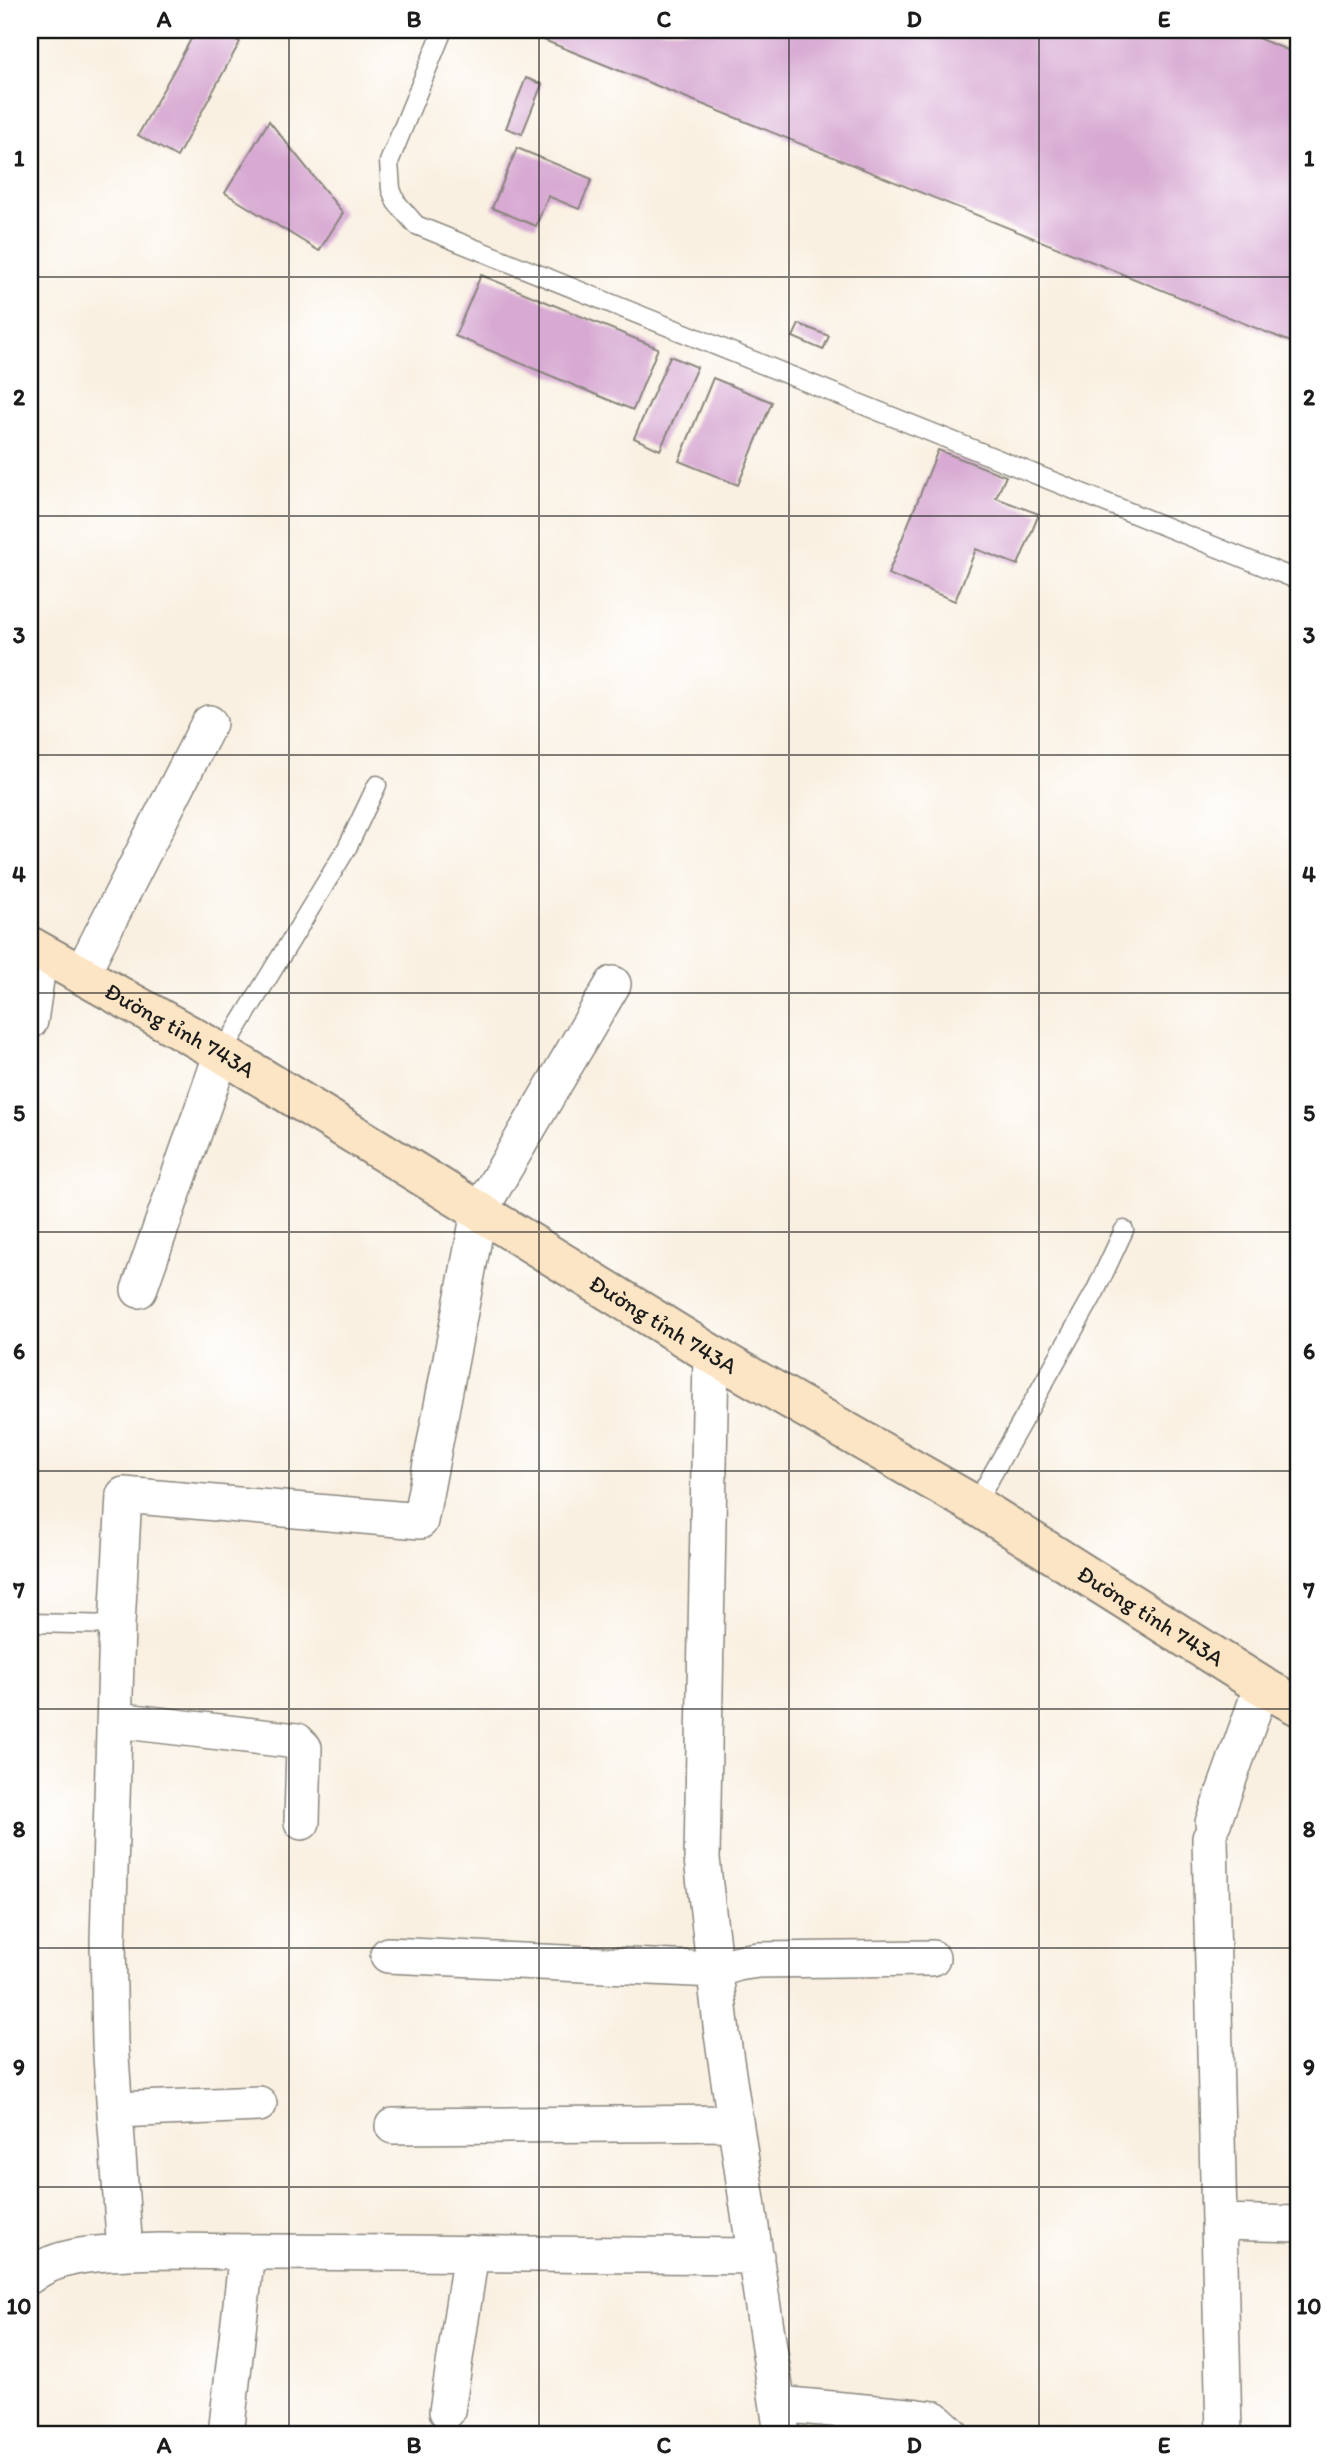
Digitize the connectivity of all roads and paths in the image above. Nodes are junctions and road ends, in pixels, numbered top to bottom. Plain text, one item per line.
1 (443, 30) edge
2 (1298, 580) edge
3 (209, 723) dead end
4 (377, 785) dead end
5 (35, 949) edge
6 (81, 975) junction
7 (613, 984) dead end
8 (30, 1021) edge
9 (222, 1053) junction
10 (479, 1212) junction
11 (1124, 1230) dead end
12 (139, 1290) dead end
13 (711, 1354) junction
14 (975, 1505) junction
15 (30, 1623) edge
16 (117, 1625) junction
17 (1262, 1686) junction
18 (1298, 1706) edge
19 (116, 1720) junction
20 (302, 1822) dead end
21 (388, 1955) dead end
22 (932, 1958) dead end
23 (716, 1970) junction
24 (259, 2104) dead end
25 (116, 2110) junction
26 (735, 2123) junction
27 (393, 2126) dead end
28 (1219, 2222) junction
29 (1298, 2224) edge
30 (125, 2252) junction
31 (247, 2252) junction
32 (471, 2253) junction
33 (756, 2256) junction
34 (30, 2276) edge
35 (447, 2411) dead end
36 (780, 2419) edge
37 (226, 2434) edge
38 (951, 2434) edge
39 (1224, 2434) edge

1 - 2 lane
3 - 6 street
4 - 9 lane
5 - 6 main road, Đường tỉnh 743A
5 - 8 street
6 - 9 main road, Đường tỉnh 743A
7 - 10 street
9 - 10 main road, Đường tỉnh 743A
9 - 12 street
10 - 13 main road, Đường tỉnh 743A
10 - 16 street
11 - 14 lane
13 - 14 main road, Đường tỉnh 743A
13 - 23 street
14 - 17 main road, Đường tỉnh 743A
15 - 16 lane
16 - 19 street
17 - 18 main road, Đường tỉnh 743A
17 - 28 street
19 - 20 street
19 - 25 street
21 - 23 street
22 - 23 street
23 - 26 street
24 - 25 street
25 - 30 street
26 - 27 street
26 - 33 street
28 - 29 street
28 - 39 street
30 - 31 street
30 - 34 street
31 - 32 street
31 - 37 street
32 - 33 street
32 - 35 street
33 - 36 street
36 - 38 street

